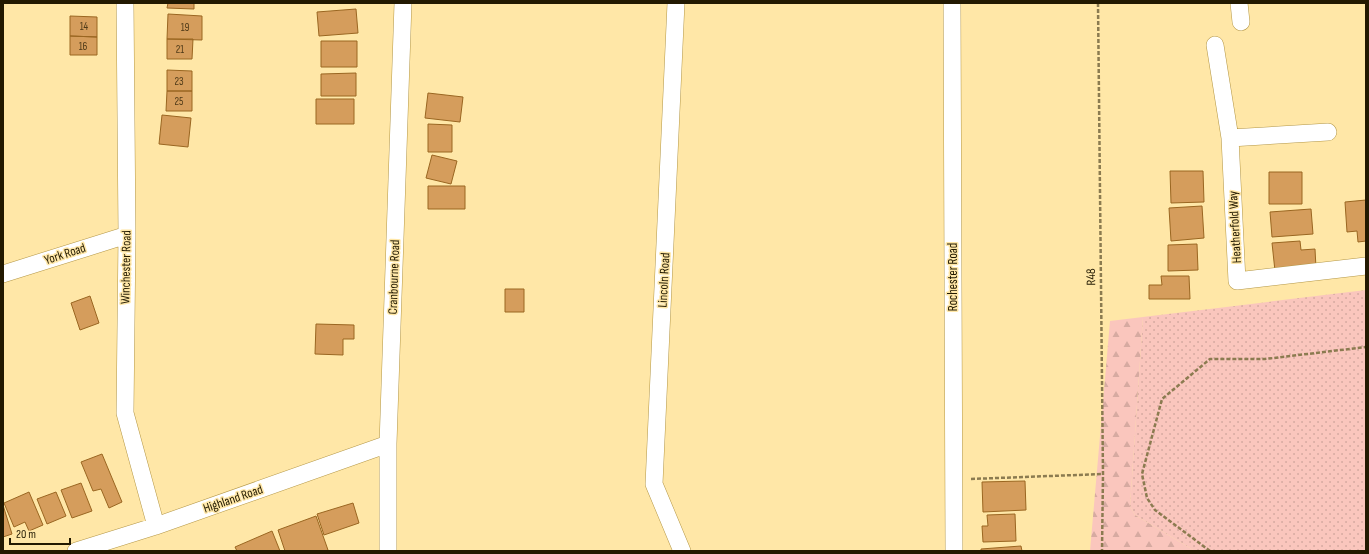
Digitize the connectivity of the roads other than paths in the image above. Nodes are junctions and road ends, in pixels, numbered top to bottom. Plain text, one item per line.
1 (125, 3) edge
2 (403, 3) edge
3 (676, 3) edge
4 (952, 3) edge
5 (1239, 3) edge
6 (1241, 22) dead end
7 (1215, 46) dead end
8 (1328, 132) dead end
9 (1230, 138) junction
10 (127, 235) junction
11 (1366, 266) edge
12 (3, 274) edge
13 (388, 444) junction
14 (156, 526) junction
15 (76, 551) edge
16 (388, 551) edge
17 (682, 551) edge
18 (954, 551) edge

1 - 10 street, Winchester Road
2 - 13 street, Cranbourne Road
3 - 17 street, Lincoln Road
4 - 18 street, Rochester Road
5 - 6 street
7 - 9 street, Heatherfold Way
8 - 9 street
9 - 11 street, Heatherfold Way
10 - 12 street, York Road
10 - 14 street, Winchester Road
13 - 14 street, Highland Road
13 - 16 street, Cranbourne Road
14 - 15 street, Highland Road

